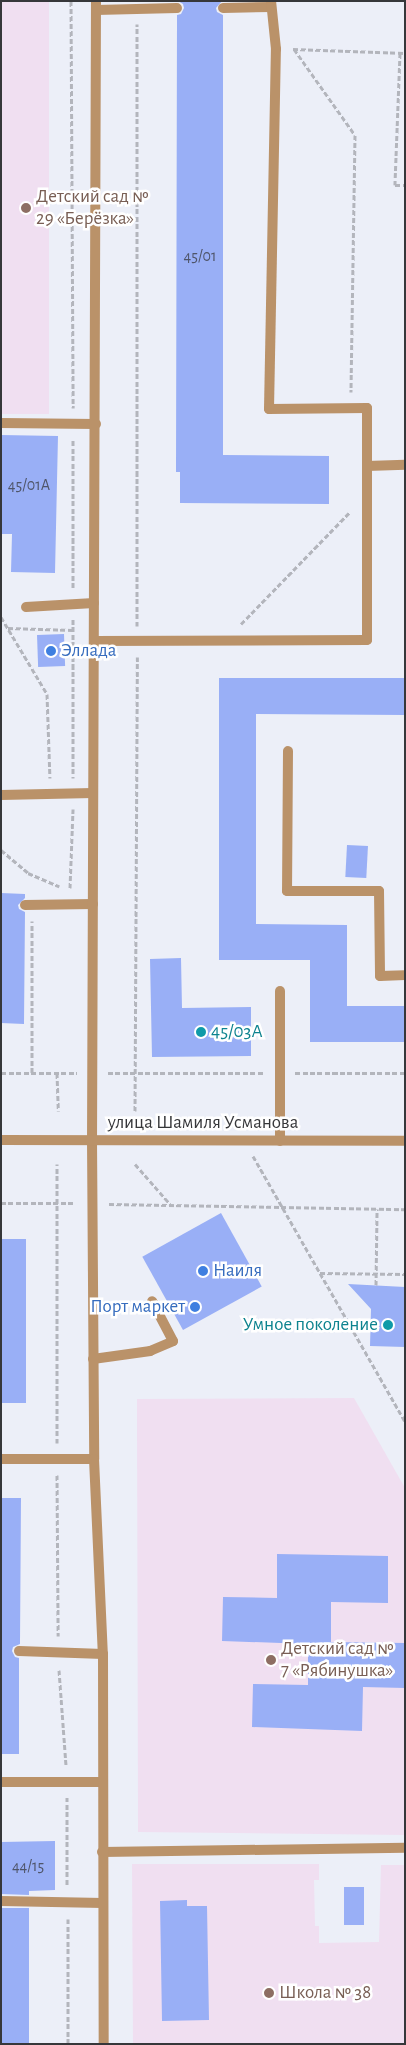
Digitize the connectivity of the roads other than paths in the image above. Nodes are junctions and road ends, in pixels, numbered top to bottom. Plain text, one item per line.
1 (272, 4) edge
2 (96, 6) edge
3 (177, 8) dead end
4 (224, 8) dead end
5 (1, 423) edge
6 (96, 424) junction
7 (405, 465) edge
8 (367, 466) junction
9 (94, 603) junction
10 (26, 607) dead end
11 (94, 641) junction
12 (288, 751) dead end
13 (93, 792) junction
14 (1, 795) edge
15 (93, 904) junction
16 (29, 905) road end
17 (405, 976) edge
18 (280, 991) dead end
19 (1, 1140) edge
20 (92, 1140) junction
21 (280, 1141) junction
22 (405, 1141) edge
23 (152, 1301) dead end
24 (93, 1359) junction
25 (1, 1459) edge
26 (94, 1459) junction
27 (20, 1651) dead end
28 (103, 1654) junction
29 (1, 1782) edge
30 (103, 1782) junction
31 (405, 1848) edge
32 (102, 1852) junction
33 (1, 1901) edge
34 (103, 1903) junction
35 (104, 2044) edge

1 - 4 street
1 - 8 street
2 - 3 street
2 - 6 street
5 - 6 street
6 - 9 street
7 - 8 street
8 - 11 street
9 - 10 street
9 - 11 street
11 - 13 street
12 - 17 street
13 - 14 street
13 - 15 street
15 - 16 street
15 - 20 street
18 - 21 street
19 - 20 street, улица Шамиля Усманова
20 - 21 street, улица Шамиля Усманова
20 - 24 street
21 - 22 street, улица Шамиля Усманова
23 - 24 street
24 - 26 street
25 - 26 street
26 - 28 street
27 - 28 street
28 - 30 street
29 - 30 street
30 - 32 street
31 - 32 street
32 - 34 street
33 - 34 street
34 - 35 street

